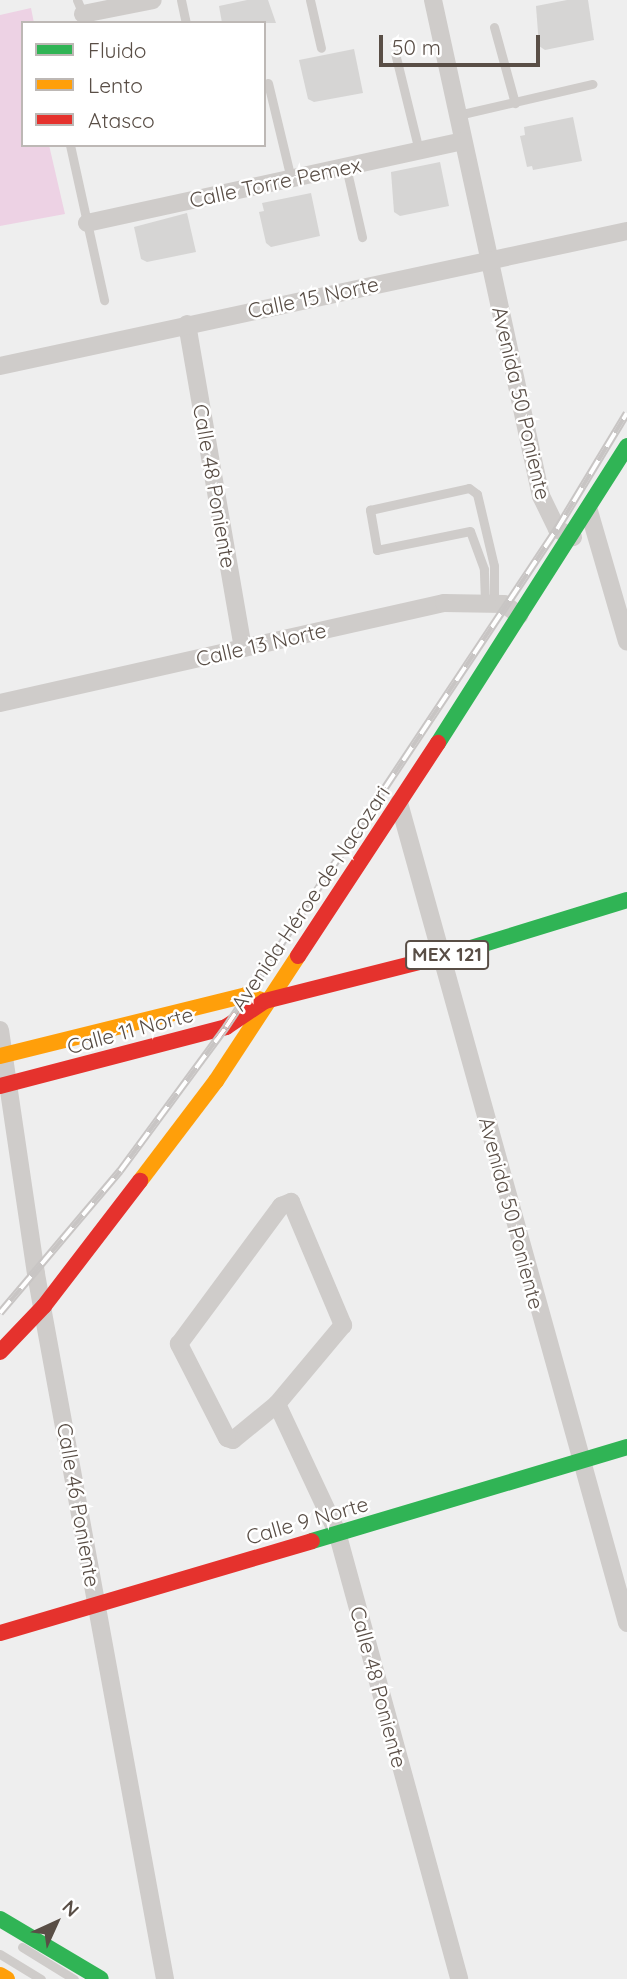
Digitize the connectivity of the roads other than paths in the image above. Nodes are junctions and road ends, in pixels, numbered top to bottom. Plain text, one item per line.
1 (153, 0) edge
2 (181, 0) edge
3 (310, 0) edge
4 (433, 0) edge
5 (110, 5) edge
6 (80, 7) edge
7 (186, 21) edge
8 (494, 27) dead end
9 (321, 48) dead end
10 (395, 53) dead end
11 (268, 83) dead end
12 (592, 84) dead end
13 (515, 103) junction
14 (457, 115) junction
15 (463, 142) junction
16 (70, 147) edge
17 (419, 151) junction
18 (346, 167) junction
19 (292, 178) junction
20 (87, 223) junction
21 (627, 231) edge
22 (362, 237) dead end
23 (488, 258) junction
24 (104, 300) dead end
25 (187, 324) junction
26 (0, 366) edge
27 (627, 446) edge
28 (589, 510) junction
29 (573, 537) junction
30 (489, 602) junction
31 (519, 615) junction
32 (627, 642) edge
33 (243, 648) junction
34 (0, 703) edge
35 (399, 803) junction
36 (627, 901) edge
37 (442, 957) junction
38 (265, 1002) junction
39 (0, 1030) edge
40 (2, 1055) edge
41 (4, 1085) edge
42 (44, 1306) junction
43 (0, 1352) edge
44 (277, 1404) junction
45 (627, 1447) edge
46 (581, 1462) junction
47 (337, 1532) junction
48 (96, 1604) junction
49 (627, 1623) edge
50 (0, 1633) edge
51 (0, 1919) edge
52 (11, 1940) dead end
53 (0, 1955) edge
54 (0, 1975) edge
55 (6, 1979) edge
56 (41, 1979) edge
57 (74, 1979) edge
58 (100, 1979) edge
59 (165, 1979) edge
60 (459, 1979) edge

1 - 5 street
2 - 7 lane
3 - 9 lane
4 - 14 street, Avenida 50 Poniente
5 - 6 street
8 - 13 lane
10 - 17 lane
11 - 19 lane
12 - 13 lane
13 - 14 lane
14 - 15 street, Avenida 50 Poniente
15 - 17 street, Calle Torre Pemex
15 - 23 street, Avenida 50 Poniente
16 - 20 lane
17 - 18 street, Calle Torre Pemex
18 - 19 street, Calle Torre Pemex
18 - 22 lane
19 - 20 street, Calle Torre Pemex
20 - 24 lane
21 - 23 street, Calle 15 Norte
23 - 25 street, Calle 15 Norte
23 - 29 street, Avenida 50 Poniente
25 - 26 street, Calle 15 Norte
25 - 33 street, Calle 48 Poniente
27 - 28 main road, Avenida Héroe de Nacozari
28 - 29 main road, Avenida Héroe de Nacozari
28 - 32 street
29 - 31 main road, Avenida Héroe de Nacozari
30 - 30 lane
30 - 31 street, Calle 13 Norte
30 - 33 street, Calle 13 Norte
31 - 35 main road, Avenida Héroe de Nacozari
33 - 34 street, Calle 13 Norte
35 - 37 street, Avenida 50 Poniente
35 - 38 main road, Avenida Héroe de Nacozari
36 - 37 main road, Calle 11 Norte / MEX 121
37 - 38 main road, Calle 11 Norte / MEX 121
37 - 46 street, Avenida 50 Poniente
38 - 40 main road, Calle 11 Norte / MEX 121
38 - 41 main road, Calle 11 Norte / MEX 121
38 - 42 main road, Avenida Héroe de Nacozari
39 - 40 street, Calle 46 Poniente
40 - 41 street, Calle 46 Poniente
41 - 42 street, Calle 46 Poniente
42 - 43 main road, Avenida Héroe de Nacozari
42 - 48 street, Calle 46 Poniente
44 - 44 street
44 - 47 street, Calle 48 Poniente
45 - 46 main road, Calle 9 Norte
46 - 47 main road, Calle 9 Norte
46 - 49 street, Avenida 50 Poniente
47 - 48 main road, Calle 9 Norte
47 - 60 street, Calle 48 Poniente
48 - 50 main road, Calle 9 Norte
48 - 59 street, Calle 46 Poniente
51 - 58 main road
52 - 57 lane
53 - 56 lane
54 - 55 main road

